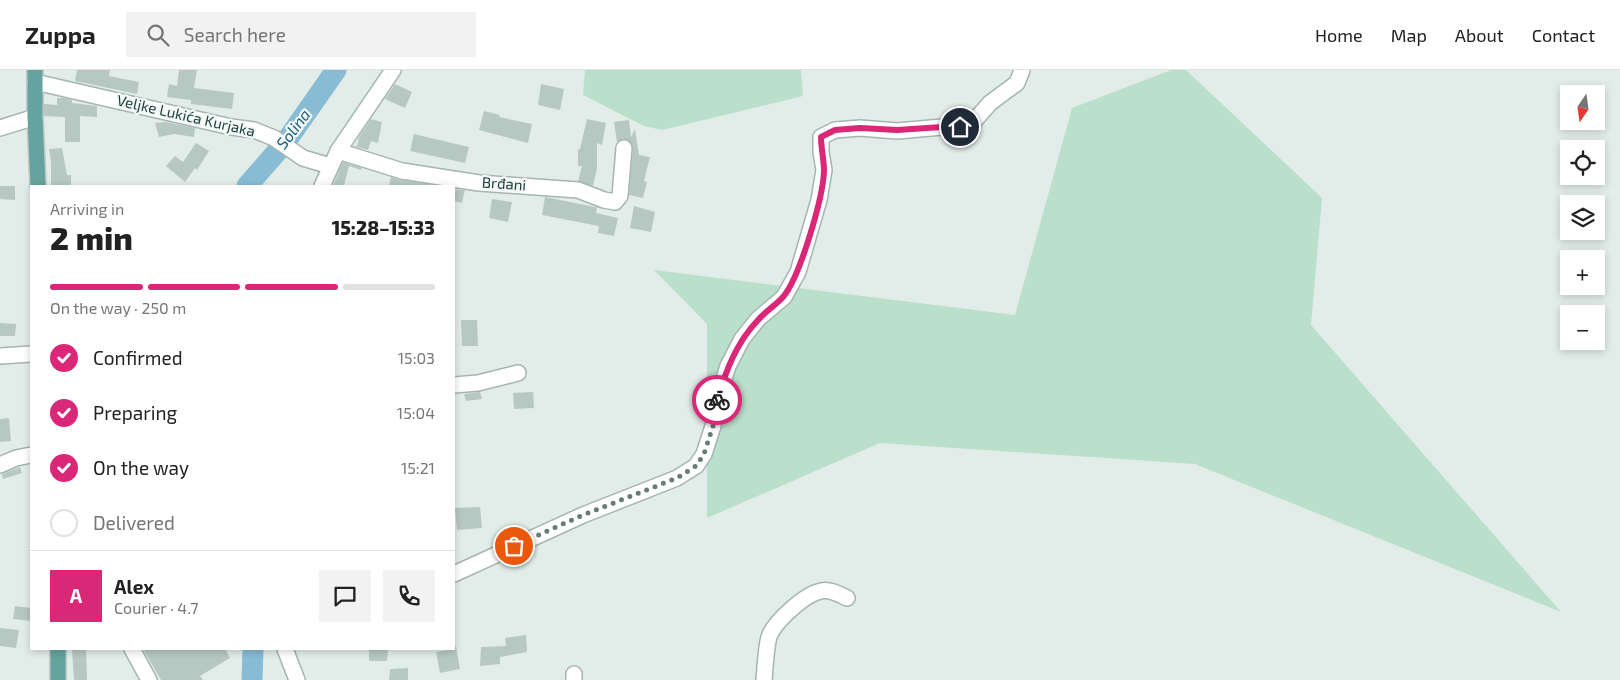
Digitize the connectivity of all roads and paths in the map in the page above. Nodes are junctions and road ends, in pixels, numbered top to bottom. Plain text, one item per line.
1 (393, 70) edge
2 (1022, 70) edge
3 (35, 76) edge
4 (35, 117) junction
5 (0, 128) edge
6 (624, 148) dead end
7 (338, 151) junction
8 (330, 166) junction
9 (38, 185) edge
10 (322, 185) edge
11 (30, 354) edge
12 (0, 356) edge
13 (518, 373) dead end
14 (455, 385) edge
15 (30, 455) edge
16 (0, 465) edge
17 (455, 574) edge
18 (847, 598) dead end
19 (58, 650) edge
20 (133, 650) edge
21 (285, 650) edge
22 (58, 680) edge
23 (149, 680) edge
24 (297, 680) edge
25 (764, 680) edge

1 - 7 street
2 - 17 street
3 - 4 main road, Veljke Lukića Kurjaka
3 - 8 street, Veljke Lukića Kurjaka
4 - 5 street
4 - 9 main road, Veljke Lukića Kurjaka
6 - 7 street, Brđani
7 - 8 street
8 - 10 street
11 - 12 street
13 - 14 street
15 - 16 street
18 - 25 street
19 - 22 main road
20 - 23 street
21 - 24 street

